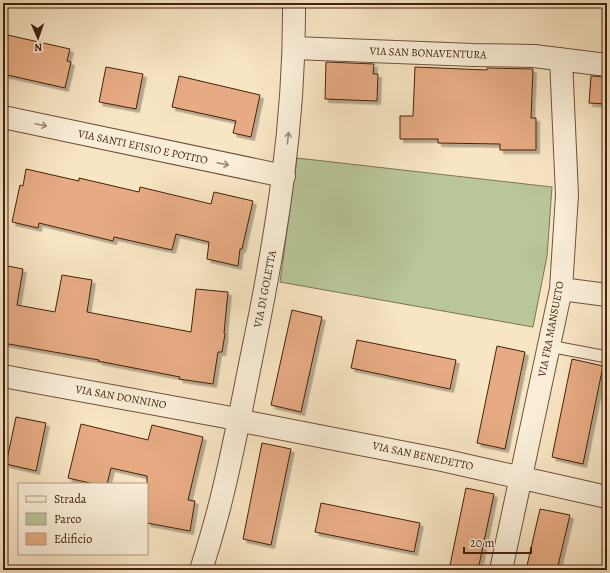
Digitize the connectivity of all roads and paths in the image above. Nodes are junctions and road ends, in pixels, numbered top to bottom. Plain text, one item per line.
1 (294, 3) edge
2 (294, 48) junction
3 (561, 59) junction
4 (607, 65) edge
5 (3, 117) edge
6 (284, 176) junction
7 (561, 289) junction
8 (607, 295) edge
9 (549, 346) junction
10 (607, 357) edge
11 (3, 376) edge
12 (239, 420) junction
13 (521, 477) junction
14 (607, 496) edge
15 (201, 570) edge
16 (501, 570) edge

1 - 2 street, VIA DI GOLETTA
2 - 3 street, VIA SAN BONAVENTURA
6 -> 2 street, VIA DI GOLETTA
3 - 4 street, VIA SAN BONAVENTURA
3 - 7 street, VIA FRA MANSUETO
5 -> 6 street, VIA SANTI EFISIO E POTITO
6 - 12 street, VIA DI GOLETTA
7 - 8 street
7 - 9 street, VIA FRA MANSUETO
9 - 10 lane
9 - 13 street, VIA FRA MANSUETO
11 - 12 street, VIA SAN DONNINO
12 - 13 street, VIA SAN BENEDETTO
12 - 15 street, VIA DI GOLETTA
13 - 14 street, VIA SAN BENEDETTO
13 - 16 street, VIA FRA MANSUETO

